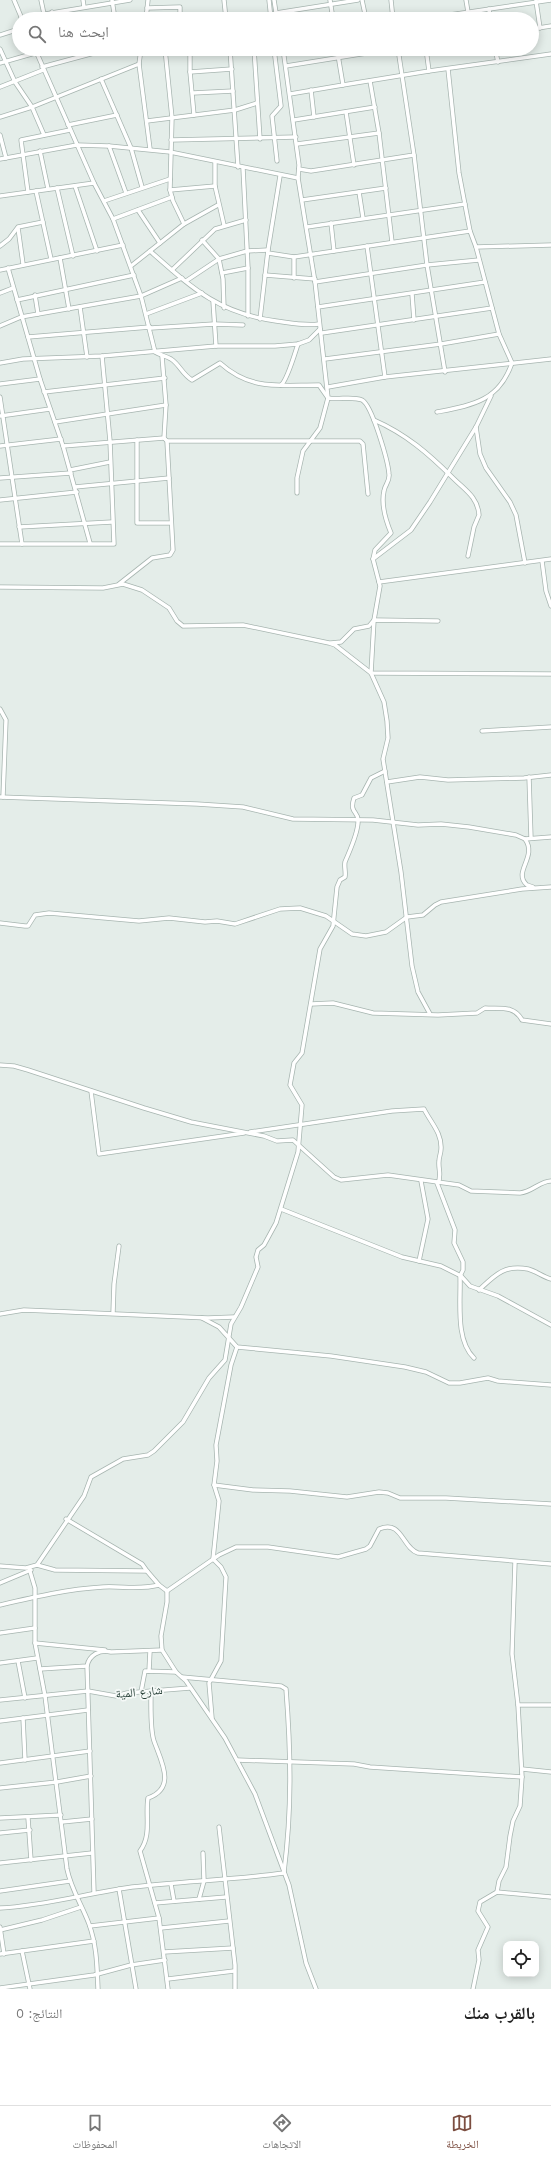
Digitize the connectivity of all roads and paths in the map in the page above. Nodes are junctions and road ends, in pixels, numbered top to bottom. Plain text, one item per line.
1 (14, 0) edge
2 (41, 0) edge
3 (83, 0) edge
4 (130, 0) edge
5 (148, 0) edge
6 (224, 0) edge
7 (269, 0) edge
8 (274, 0) edge
9 (358, 0) edge
10 (362, 0) edge
11 (391, 0) edge
12 (466, 0) edge
13 (551, 0) edge
14 (112, 1) edge
15 (536, 1) edge
16 (331, 2) edge
17 (84, 7) junction
18 (147, 8) junction
19 (489, 9) junction
20 (19, 12) edge
21 (44, 12) edge
22 (52, 12) edge
23 (114, 12) edge
24 (147, 12) edge
25 (180, 12) edge
26 (225, 12) edge
27 (270, 12) edge
28 (276, 12) edge
29 (281, 12) edge
30 (332, 12) edge
31 (365, 12) edge
32 (392, 12) edge
33 (468, 12) joint
34 (489, 12) edge
35 (538, 12) edge
36 (539, 21) edge
37 (551, 26) edge
38 (540, 28) joint
39 (12, 31) edge
40 (0, 35) edge
41 (0, 49) edge
42 (551, 54) edge
43 (20, 56) edge
44 (37, 56) edge
45 (86, 56) edge
46 (140, 56) edge
47 (166, 56) edge
48 (190, 56) edge
49 (231, 56) edge
50 (254, 56) edge
51 (275, 56) edge
52 (284, 56) edge
53 (351, 56) edge
54 (399, 56) edge
55 (427, 56) edge
56 (497, 56) edge
57 (538, 56) edge
58 (539, 56) edge
59 (339, 58) junction
60 (5, 61) junction
61 (498, 62) junction
62 (0, 63) edge
63 (138, 64) junction
64 (286, 66) junction
65 (42, 69) junction
66 (232, 69) junction
67 (448, 69) junction
68 (429, 71) junction
69 (190, 72) junction
70 (403, 76) junction
71 (101, 79) junction
72 (370, 81) junction
73 (15, 82) junction
74 (343, 85) junction
75 (0, 87) edge
76 (311, 90) junction
77 (233, 91) junction
78 (193, 92) junction
79 (290, 94) junction
80 (55, 97) junction
81 (257, 103) junction
82 (32, 107) junction
83 (375, 107) junction
84 (235, 110) junction
85 (346, 112) junction
86 (117, 115) junction
87 (194, 115) junction
88 (0, 117) edge
89 (314, 117) junction
90 (172, 118) junction
91 (294, 120) junction
92 (147, 121) junction
93 (68, 125) junction
94 (70, 130) junction
95 (379, 133) junction
96 (0, 135) edge
97 (44, 135) junction
98 (296, 137) junction
99 (350, 137) junction
100 (238, 139) junction
101 (260, 139) junction
102 (274, 139) junction
103 (171, 140) junction
104 (297, 144) junction
105 (77, 145) junction
106 (109, 146) junction
107 (131, 148) junction
108 (150, 149) junction
109 (40, 151) junction
110 (170, 152) junction
111 (24, 155) junction
112 (414, 155) junction
113 (6, 158) junction
114 (0, 159) edge
115 (382, 160) junction
116 (277, 161) dead end
117 (215, 162) junction
118 (354, 165) junction
119 (241, 168) junction
120 (299, 170) junction
121 (280, 176) junction
122 (298, 178) junction
123 (170, 179) junction
124 (94, 183) junction
125 (75, 186) junction
126 (215, 186) junction
127 (142, 187) junction
128 (57, 188) junction
129 (386, 188) junction
130 (48, 189) junction
131 (170, 190) junction
132 (36, 191) junction
133 (28, 192) junction
134 (359, 192) junction
135 (126, 193) junction
136 (0, 196) edge
137 (172, 197) junction
138 (302, 200) junction
139 (104, 201) junction
140 (465, 204) junction
141 (218, 205) junction
142 (138, 210) junction
143 (420, 211) junction
144 (389, 214) junction
145 (362, 218) junction
146 (114, 219) junction
147 (246, 220) junction
148 (43, 222) junction
149 (184, 224) junction
150 (331, 224) junction
151 (224, 225) junction
152 (18, 227) junction
153 (307, 227) junction
154 (470, 232) junction
155 (424, 238) junction
156 (202, 240) junction
157 (392, 242) junction
158 (160, 243) junction
159 (551, 244) edge
160 (123, 245) junction
161 (0, 246) edge
162 (366, 246) junction
163 (476, 247) junction
164 (150, 250) junction
165 (98, 251) junction
166 (247, 251) junction
167 (334, 251) junction
168 (268, 252) junction
169 (311, 254) junction
170 (73, 256) junction
171 (294, 257) junction
172 (60, 258) junction
173 (51, 259) junction
174 (219, 259) junction
175 (479, 260) junction
176 (23, 264) junction
177 (427, 265) junction
178 (130, 266) junction
179 (8, 268) junction
180 (248, 268) junction
181 (0, 270) edge
182 (172, 270) junction
183 (222, 273) junction
184 (370, 273) junction
185 (134, 275) junction
186 (265, 275) junction
187 (182, 278) junction
188 (294, 278) junction
189 (186, 281) junction
190 (315, 281) junction
191 (485, 282) junction
192 (13, 288) junction
193 (66, 289) junction
194 (431, 291) junction
195 (0, 293) edge
196 (202, 293) junction
197 (412, 294) junction
198 (35, 295) junction
199 (141, 296) junction
200 (373, 299) junction
201 (17, 300) junction
202 (213, 301) junction
203 (80, 307) junction
204 (318, 307) junction
205 (224, 308) junction
206 (492, 308) junction
207 (69, 309) junction
208 (38, 314) junction
209 (146, 314) junction
210 (248, 316) junction
211 (21, 317) junction
212 (436, 318) junction
213 (260, 319) junction
214 (414, 320) junction
215 (214, 324) junction
216 (319, 324) junction
217 (378, 325) junction
218 (0, 326) edge
219 (243, 326) dead end
220 (151, 328) junction
221 (321, 331) junction
222 (83, 333) junction
223 (499, 334) junction
224 (28, 337) junction
225 (298, 344) junction
226 (441, 344) junction
227 (216, 346) junction
228 (156, 352) junction
229 (381, 352) junction
230 (102, 356) junction
231 (162, 356) junction
232 (87, 357) junction
233 (34, 359) junction
234 (325, 359) junction
235 (551, 359) edge
236 (0, 363) edge
237 (512, 363) junction
238 (445, 372) junction
239 (165, 378) junction
240 (385, 378) junction
241 (40, 379) junction
242 (0, 384) edge
243 (105, 385) junction
244 (280, 385) junction
245 (328, 387) junction
246 (44, 392) junction
247 (491, 395) junction
248 (0, 397) edge
249 (328, 398) junction
250 (166, 405) junction
251 (50, 409) junction
252 (437, 412) dead end
253 (108, 414) junction
254 (2, 416) edge
255 (374, 420) junction
256 (55, 422) junction
257 (476, 426) junction
258 (164, 438) junction
259 (61, 439) junction
260 (137, 440) junction
261 (110, 441) junction
262 (167, 441) junction
263 (309, 441) junction
264 (0, 446) edge
265 (8, 446) junction
266 (64, 446) junction
267 (110, 462) junction
268 (70, 472) junction
269 (447, 472) junction
270 (13, 477) junction
271 (0, 478) edge
272 (169, 478) junction
273 (136, 481) junction
274 (111, 484) junction
275 (75, 487) junction
276 (77, 492) junction
277 (297, 493) dead end
278 (368, 494) dead end
279 (15, 499) junction
280 (0, 500) edge
281 (112, 522) junction
282 (171, 523) junction
283 (85, 524) junction
284 (19, 527) junction
285 (90, 543) junction
286 (0, 544) edge
287 (22, 544) junction
288 (468, 556) dead end
289 (373, 559) junction
290 (551, 559) edge
291 (542, 561) junction
292 (525, 563) junction
293 (379, 582) junction
294 (118, 585) junction
295 (0, 587) edge
296 (551, 606) edge
297 (374, 620) junction
298 (438, 621) dead end
299 (329, 643) junction
300 (371, 673) junction
301 (551, 674) edge
302 (0, 709) edge
303 (551, 727) edge
304 (482, 731) dead end
305 (385, 771) junction
306 (551, 775) edge
307 (529, 777) junction
308 (387, 782) junction
309 (1, 797) edge
310 (358, 820) junction
311 (392, 822) junction
312 (551, 837) edge
313 (531, 838) junction
314 (525, 839) junction
315 (551, 887) edge
316 (542, 888) junction
317 (407, 917) junction
318 (334, 922) junction
319 (0, 923) edge
320 (311, 1004) junction
321 (430, 1014) junction
322 (551, 1024) edge
323 (0, 1065) edge
324 (91, 1091) junction
325 (301, 1124) junction
326 (247, 1133) junction
327 (299, 1144) junction
328 (421, 1181) junction
329 (551, 1181) edge
330 (438, 1183) junction
331 (281, 1209) junction
332 (119, 1246) dead end
333 (419, 1261) junction
334 (460, 1276) junction
335 (551, 1278) edge
336 (479, 1290) junction
337 (113, 1313) junction
338 (0, 1314) edge
339 (234, 1317) junction
340 (202, 1318) junction
341 (551, 1325) edge
342 (229, 1340) junction
343 (237, 1347) junction
344 (474, 1358) dead end
345 (551, 1385) edge
346 (214, 1485) junction
347 (551, 1504) edge
348 (66, 1519) junction
349 (213, 1559) junction
350 (515, 1562) junction
351 (551, 1564) edge
352 (37, 1565) junction
353 (0, 1566) edge
354 (30, 1569) junction
355 (147, 1571) junction
356 (0, 1583) edge
357 (159, 1585) junction
358 (166, 1591) junction
359 (35, 1599) junction
360 (0, 1606) edge
361 (35, 1628) junction
362 (0, 1633) edge
363 (35, 1643) junction
364 (105, 1650) junction
365 (162, 1650) junction
366 (150, 1651) junction
367 (37, 1658) junction
368 (18, 1661) junction
369 (0, 1663) edge
370 (87, 1666) junction
371 (40, 1669) junction
372 (150, 1671) junction
373 (176, 1672) junction
374 (182, 1676) junction
375 (210, 1680) junction
376 (190, 1688) junction
377 (88, 1691) junction
378 (151, 1691) junction
379 (141, 1692) junction
380 (45, 1696) junction
381 (25, 1698) junction
382 (0, 1700) edge
383 (518, 1705) junction
384 (551, 1705) edge
385 (88, 1710) junction
386 (47, 1715) junction
387 (23, 1718) junction
388 (212, 1719) junction
389 (0, 1721) edge
390 (90, 1751) junction
391 (53, 1756) junction
392 (25, 1760) junction
393 (237, 1760) junction
394 (290, 1762) junction
395 (0, 1763) edge
396 (522, 1770) junction
397 (551, 1772) edge
398 (91, 1776) junction
399 (522, 1777) junction
400 (57, 1782) junction
401 (0, 1788) edge
402 (61, 1815) junction
403 (0, 1818) edge
404 (28, 1818) junction
405 (92, 1819) junction
406 (62, 1822) junction
407 (219, 1827) dead end
408 (30, 1830) junction
409 (0, 1833) edge
410 (92, 1853) junction
411 (203, 1853) dead end
412 (66, 1856) junction
413 (31, 1860) junction
414 (0, 1864) edge
415 (284, 1873) junction
416 (224, 1878) junction
417 (204, 1881) junction
418 (70, 1882) junction
419 (171, 1884) junction
420 (151, 1886) junction
421 (119, 1889) junction
422 (0, 1891) edge
423 (94, 1892) junction
424 (496, 1892) junction
425 (76, 1896) junction
426 (226, 1897) junction
427 (551, 1897) edge
428 (199, 1899) junction
429 (174, 1901) junction
430 (155, 1903) junction
431 (81, 1907) junction
432 (0, 1908) edge
433 (159, 1918) junction
434 (229, 1921) junction
435 (123, 1922) junction
436 (90, 1926) junction
437 (0, 1928) edge
438 (161, 1928) junction
439 (94, 1941) junction
440 (233, 1948) junction
441 (22, 1951) junction
442 (164, 1952) junction
443 (2, 1954) edge
444 (166, 1960) junction
445 (131, 1965) junction
446 (234, 1971) junction
447 (98, 1974) junction
448 (168, 1979) junction
449 (29, 1983) junction
450 (0, 1988) edge
451 (30, 1989) edge
452 (98, 1989) edge
453 (136, 1989) edge
454 (168, 1989) edge
455 (235, 1989) edge
456 (316, 1989) edge
457 (473, 1989) edge

1 - 20 street
2 - 21 street
3 - 17 street
4 - 14 street
5 - 18 street
6 - 26 street
7 - 27 street
8 - 28 street
9 - 16 street
10 - 31 street
11 - 32 street
12 - 33 street
13 - 15 street
14 - 17 street
14 - 23 street
15 - 19 street
15 - 35 street
16 - 29 street
16 - 30 street
17 - 22 street
18 - 24 street
18 - 25 street
19 - 33 street
19 - 34 street
36 - 38 street
37 - 38 street
39 - 40 street
41 - 60 street
42 - 58 street
43 - 60 street
44 - 65 street
45 - 65 street
46 - 63 street
47 - 90 street
48 - 69 street
49 - 66 street
50 - 81 street
51 - 102 street
52 - 64 street
53 - 59 street
54 - 70 street
55 - 68 street
56 - 61 street
57 - 61 street
59 - 64 street
59 - 74 street
60 - 62 street
60 - 73 street
61 - 67 street
63 - 71 street
63 - 92 street
64 - 79 street
65 - 73 street
65 - 80 street
66 - 69 street
66 - 77 street
67 - 68 street
67 - 140 street
68 - 70 street
69 - 78 street
70 - 72 street
70 - 112 street
71 - 80 street
71 - 86 street
72 - 74 street
72 - 83 street
73 - 75 street
73 - 82 street
74 - 76 street
76 - 79 street
76 - 89 street
77 - 78 street
77 - 84 street
78 - 87 street
79 - 91 street
80 - 82 street
80 - 93 street
81 - 84 street
81 - 101 street
82 - 88 street
82 - 97 street
83 - 85 street
83 - 95 street
84 - 87 street
84 - 100 street
85 - 89 street
85 - 99 street
86 - 93 street
86 - 107 street
87 - 90 street
89 - 91 street
90 - 92 street
90 - 103 street
91 - 98 street
92 - 108 street
93 - 94 street
94 - 97 street
94 - 105 street
95 - 99 street
95 - 115 street
96 - 113 street
97 - 111 street
98 - 102 street
98 - 104 street
99 - 104 street
99 - 118 street
100 - 101 street
100 - 103 street
100 - 119 street
101 - 102 street
102 - 116 street
103 - 110 street
104 - 120 street
105 - 106 street
105 - 109 street
105 - 124 street
106 - 107 street
106 - 135 street
107 - 108 street
107 - 127 street
108 - 110 street
109 - 111 street
109 - 130 street
110 - 117 street
110 - 123 street
111 - 113 street
111 - 133 street
112 - 115 street
112 - 143 street
113 - 114 street
115 - 118 street
115 - 129 street
117 - 119 street
117 - 126 street
118 - 120 street
119 - 121 street
119 - 147 street
120 - 122 street
121 - 122 street
121 - 168 street
122 - 138 street
123 - 127 street
123 - 131 street
124 - 125 street
124 - 139 street
125 - 128 street
125 - 165 street
126 - 131 street
126 - 141 street
127 - 135 street
128 - 130 street
128 - 170 street
129 - 134 street
129 - 144 street
130 - 132 street
131 - 137 street
132 - 133 street
132 - 148 street
133 - 136 street
134 - 138 street
134 - 145 street
135 - 139 street
137 - 142 street
137 - 149 street
138 - 153 street
139 - 146 street
140 - 143 street
140 - 154 street
141 - 149 street
141 - 151 street
142 - 146 street
142 - 158 street
143 - 144 street
143 - 155 street
144 - 145 street
144 - 157 street
145 - 150 street
146 - 160 street
147 - 151 street
147 - 166 street
148 - 152 street
148 - 173 street
149 - 158 street
150 - 153 street
150 - 167 street
151 - 156 street
152 - 161 street
152 - 176 street
153 - 169 street
154 - 155 street
154 - 163 street
155 - 157 street
155 - 177 street
156 - 174 street
156 - 182 street
157 - 162 street
158 - 164 street
159 - 163 street
160 - 165 street
160 - 178 street
162 - 167 street
162 - 184 street
163 - 175 street
164 - 178 street
164 - 182 street
165 - 170 street
166 - 168 street
166 - 174 street
166 - 180 street
167 - 169 street
168 - 171 street
168 - 186 street
169 - 171 street
169 - 190 street
170 - 172 street
171 - 188 street
172 - 173 street
172 - 193 street
173 - 176 street
174 - 183 street
174 - 189 street
175 - 177 street
175 - 191 street
176 - 179 street
177 - 184 street
177 - 194 street
178 - 185 street
179 - 181 street
179 - 192 street
180 - 183 street
180 - 210 street
182 - 187 street
183 - 205 street
184 - 190 street
184 - 200 street
185 - 193 street
185 - 199 street
186 - 188 street
186 - 213 street
187 - 189 street
187 - 199 street
188 - 190 street
189 - 196 street
190 - 204 street
191 - 194 street
191 - 206 street
192 - 195 street
192 - 201 street
193 - 198 street
193 - 207 street
194 - 197 street
194 - 212 street
196 - 202 street
196 - 209 street
197 - 200 street
197 - 214 street
198 - 201 street
198 - 208 street
199 - 203 street
199 - 209 street
200 - 204 street
200 - 217 street
201 - 211 street
202 - 205 street
202 - 215 street
203 - 207 street
203 - 222 street
204 - 216 street
205 - 210 street
206 - 212 street
206 - 223 street
207 - 208 street
208 - 211 street
209 - 220 street
210 - 213 street
211 - 218 street
211 - 224 street
212 - 214 street
212 - 226 street
213 - 216 street
214 - 217 street
215 - 219 street
215 - 220 street
215 - 227 street
216 - 221 street
217 - 221 street
217 - 229 street
220 - 222 street
220 - 228 street
221 - 225 street
221 - 234 street
222 - 224 street
222 - 232 street
223 - 226 street
223 - 237 street
224 - 233 street
225 - 227 street
225 - 244 street
226 - 229 street
226 - 238 street
227 - 228 street
228 - 230 street
228 - 231 street
229 - 234 street
229 - 240 street
230 - 232 street
230 - 243 street
231 - 239 street
231 - 244 street
232 - 233 street
233 - 236 street
233 - 241 street
234 - 245 street
235 - 237 street
237 - 238 street
237 - 247 street
238 - 240 street
239 - 243 street
239 - 250 street
240 - 245 street
241 - 242 street
241 - 246 street
243 - 246 street
243 - 253 street
244 - 249 street
245 - 249 street
246 - 251 street
247 - 252 street
247 - 257 street
248 - 254 street
249 - 255 street
249 - 263 street
250 - 253 street
250 - 258 street
251 - 254 street
251 - 256 street
253 - 256 street
253 - 261 street
254 - 265 street
255 - 269 street
255 - 289 street
256 - 259 street
257 - 269 street
257 - 292 street
258 - 260 street
258 - 262 street
259 - 265 street
259 - 266 street
260 - 261 street
260 - 273 street
261 - 266 street
261 - 267 street
262 - 263 street
262 - 272 street
263 - 277 street
263 - 278 street
264 - 265 street
265 - 270 street
266 - 268 street
267 - 268 street
267 - 274 street
268 - 270 street
268 - 275 street
269 - 288 street
269 - 289 street
270 - 271 street
270 - 279 street
272 - 273 street
272 - 282 street
273 - 274 street
273 - 282 street
274 - 275 street
274 - 281 street
275 - 276 street
276 - 279 street
276 - 283 street
279 - 280 street
279 - 284 street
281 - 283 street
281 - 285 street
282 - 294 street
283 - 284 street
283 - 285 street
284 - 287 street
285 - 287 street
286 - 287 street
289 - 293 street
290 - 291 street
291 - 292 street
291 - 296 street
292 - 293 street
293 - 297 street
294 - 295 street
294 - 299 street
297 - 298 street
297 - 299 street
297 - 300 street
299 - 300 street
300 - 301 street
300 - 305 street
302 - 309 street
303 - 304 street
305 - 308 street
305 - 310 street
306 - 307 street
307 - 308 street
307 - 313 street
308 - 311 street
309 - 310 street
310 - 311 street
310 - 318 street
311 - 314 street
311 - 317 street
312 - 313 street
313 - 314 street
314 - 316 street
315 - 316 street
316 - 317 street
317 - 318 street
317 - 321 street
318 - 319 street
318 - 320 street
320 - 321 street
320 - 325 street
321 - 322 street
323 - 324 street
324 - 326 street
324 - 326 street
325 - 326 street
325 - 327 street
325 - 330 street
326 - 327 street
327 - 328 street
327 - 331 street
328 - 330 street
328 - 333 street
329 - 330 street
330 - 334 street
331 - 333 street
331 - 339 street
332 - 337 street
333 - 334 street
334 - 336 street
334 - 344 street
335 - 336 street
336 - 341 street
337 - 338 street
337 - 340 street
339 - 340 street
339 - 342 street
340 - 342 street
342 - 343 street
342 - 348 street
343 - 345 street
343 - 346 street
346 - 347 street
346 - 349 street
348 - 352 street
348 - 355 street
349 - 350 street
349 - 358 street
349 - 375 street
350 - 351 street
350 - 383 street
352 - 354 street
352 - 355 street
353 - 354 street
354 - 356 street
354 - 359 street
355 - 357 street
357 - 358 street
357 - 359 street
358 - 365 street
359 - 360 street
359 - 361 street
361 - 362 street
361 - 363 street
363 - 364 street
363 - 367 street
364 - 366 street
364 - 370 street
365 - 366 street
365 - 373 street
366 - 372 street
367 - 368 street
367 - 371 street
368 - 369 street
368 - 381 street
370 - 371 street
370 - 377 street
371 - 380 street
372 - 373 street
372 - 379 street
373 - 374 street
374 - 375 street
374 - 376 street
375 - 388 street
375 - 394 street
376 - 378 street, شارع المية
376 - 388 street
377 - 379 street, شارع المية
377 - 380 street, شارع المية
377 - 385 street
378 - 379 street, شارع المية
378 - 420 street
380 - 381 street, شارع المية
380 - 386 street
381 - 382 street, شارع المية
383 - 384 street
383 - 396 street
385 - 386 street
385 - 390 street
386 - 387 street
386 - 391 street
387 - 389 street
387 - 392 street
388 - 393 street
390 - 391 street
390 - 398 street
391 - 392 street
391 - 400 street
392 - 395 street
393 - 394 street
393 - 415 street
394 - 399 street
394 - 415 street
396 - 397 street
396 - 399 street
398 - 400 street
398 - 405 street
399 - 424 street
400 - 401 street
400 - 402 street
402 - 404 street
402 - 406 street
403 - 404 street
404 - 408 street
405 - 406 street
405 - 410 street
406 - 412 street
407 - 416 street
408 - 409 street
408 - 413 street
410 - 412 street
410 - 423 street
411 - 417 street
412 - 413 street
412 - 418 street
413 - 414 street
415 - 416 street
415 - 456 street
416 - 417 street
416 - 426 street
417 - 419 street
417 - 428 street
418 - 422 street
418 - 425 street
419 - 420 street
419 - 429 street
420 - 421 street
420 - 430 street
421 - 423 street
421 - 435 street
423 - 425 street
424 - 427 street
424 - 457 street
425 - 431 street
425 - 432 street
426 - 428 street
426 - 434 street
428 - 429 street
429 - 430 street
430 - 433 street
431 - 436 street
431 - 437 street
433 - 435 street
433 - 438 street
434 - 438 street
434 - 440 street
435 - 436 street
435 - 445 street
436 - 439 street
437 - 443 street
438 - 442 street
439 - 441 street
439 - 447 street
440 - 442 street
440 - 446 street
441 - 443 street
441 - 449 street
442 - 444 street
444 - 445 street
444 - 448 street
445 - 447 street
445 - 453 street
446 - 448 street
446 - 455 street
447 - 449 street
447 - 452 street
448 - 454 street
449 - 450 street
449 - 451 street

